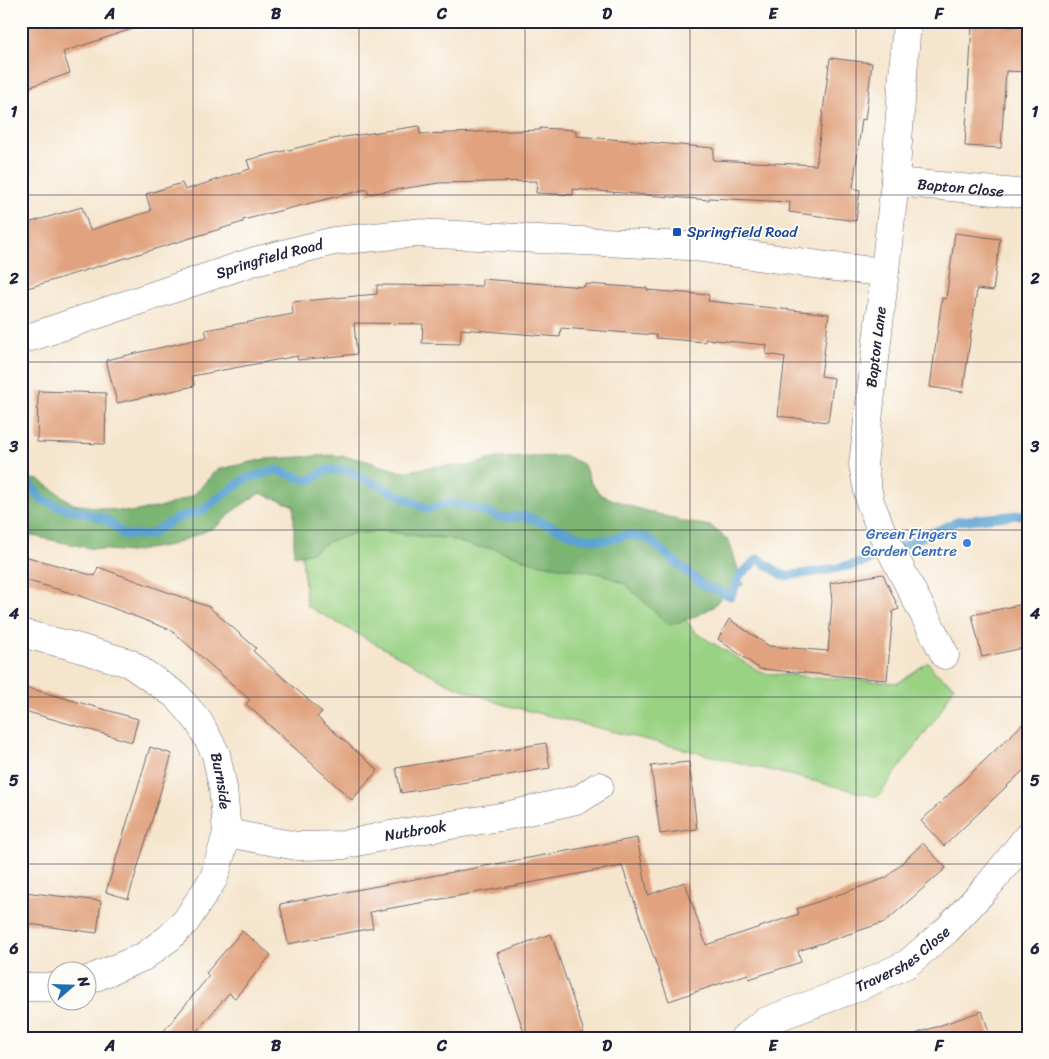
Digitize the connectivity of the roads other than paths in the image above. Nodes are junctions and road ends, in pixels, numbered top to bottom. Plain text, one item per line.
1 (907, 21) edge
2 (894, 182) junction
3 (1028, 194) edge
4 (885, 272) junction
5 (21, 337) edge
6 (21, 633) edge
7 (945, 655) dead end
8 (599, 786) dead end
9 (227, 833) junction
10 (1028, 836) edge
11 (98, 976) edge
12 (21, 987) edge
13 (48, 987) edge
14 (744, 1038) edge

1 - 2 street, Bapton Lane
2 - 3 street, Bapton Close
2 - 4 street, Bapton Lane
4 - 5 street, Springfield Road
4 - 7 street, Bapton Lane
6 - 9 street, Burnside
8 - 9 street, Nutbrook
9 - 11 street, Burnside
10 - 14 street, Travershes Close
12 - 13 street

